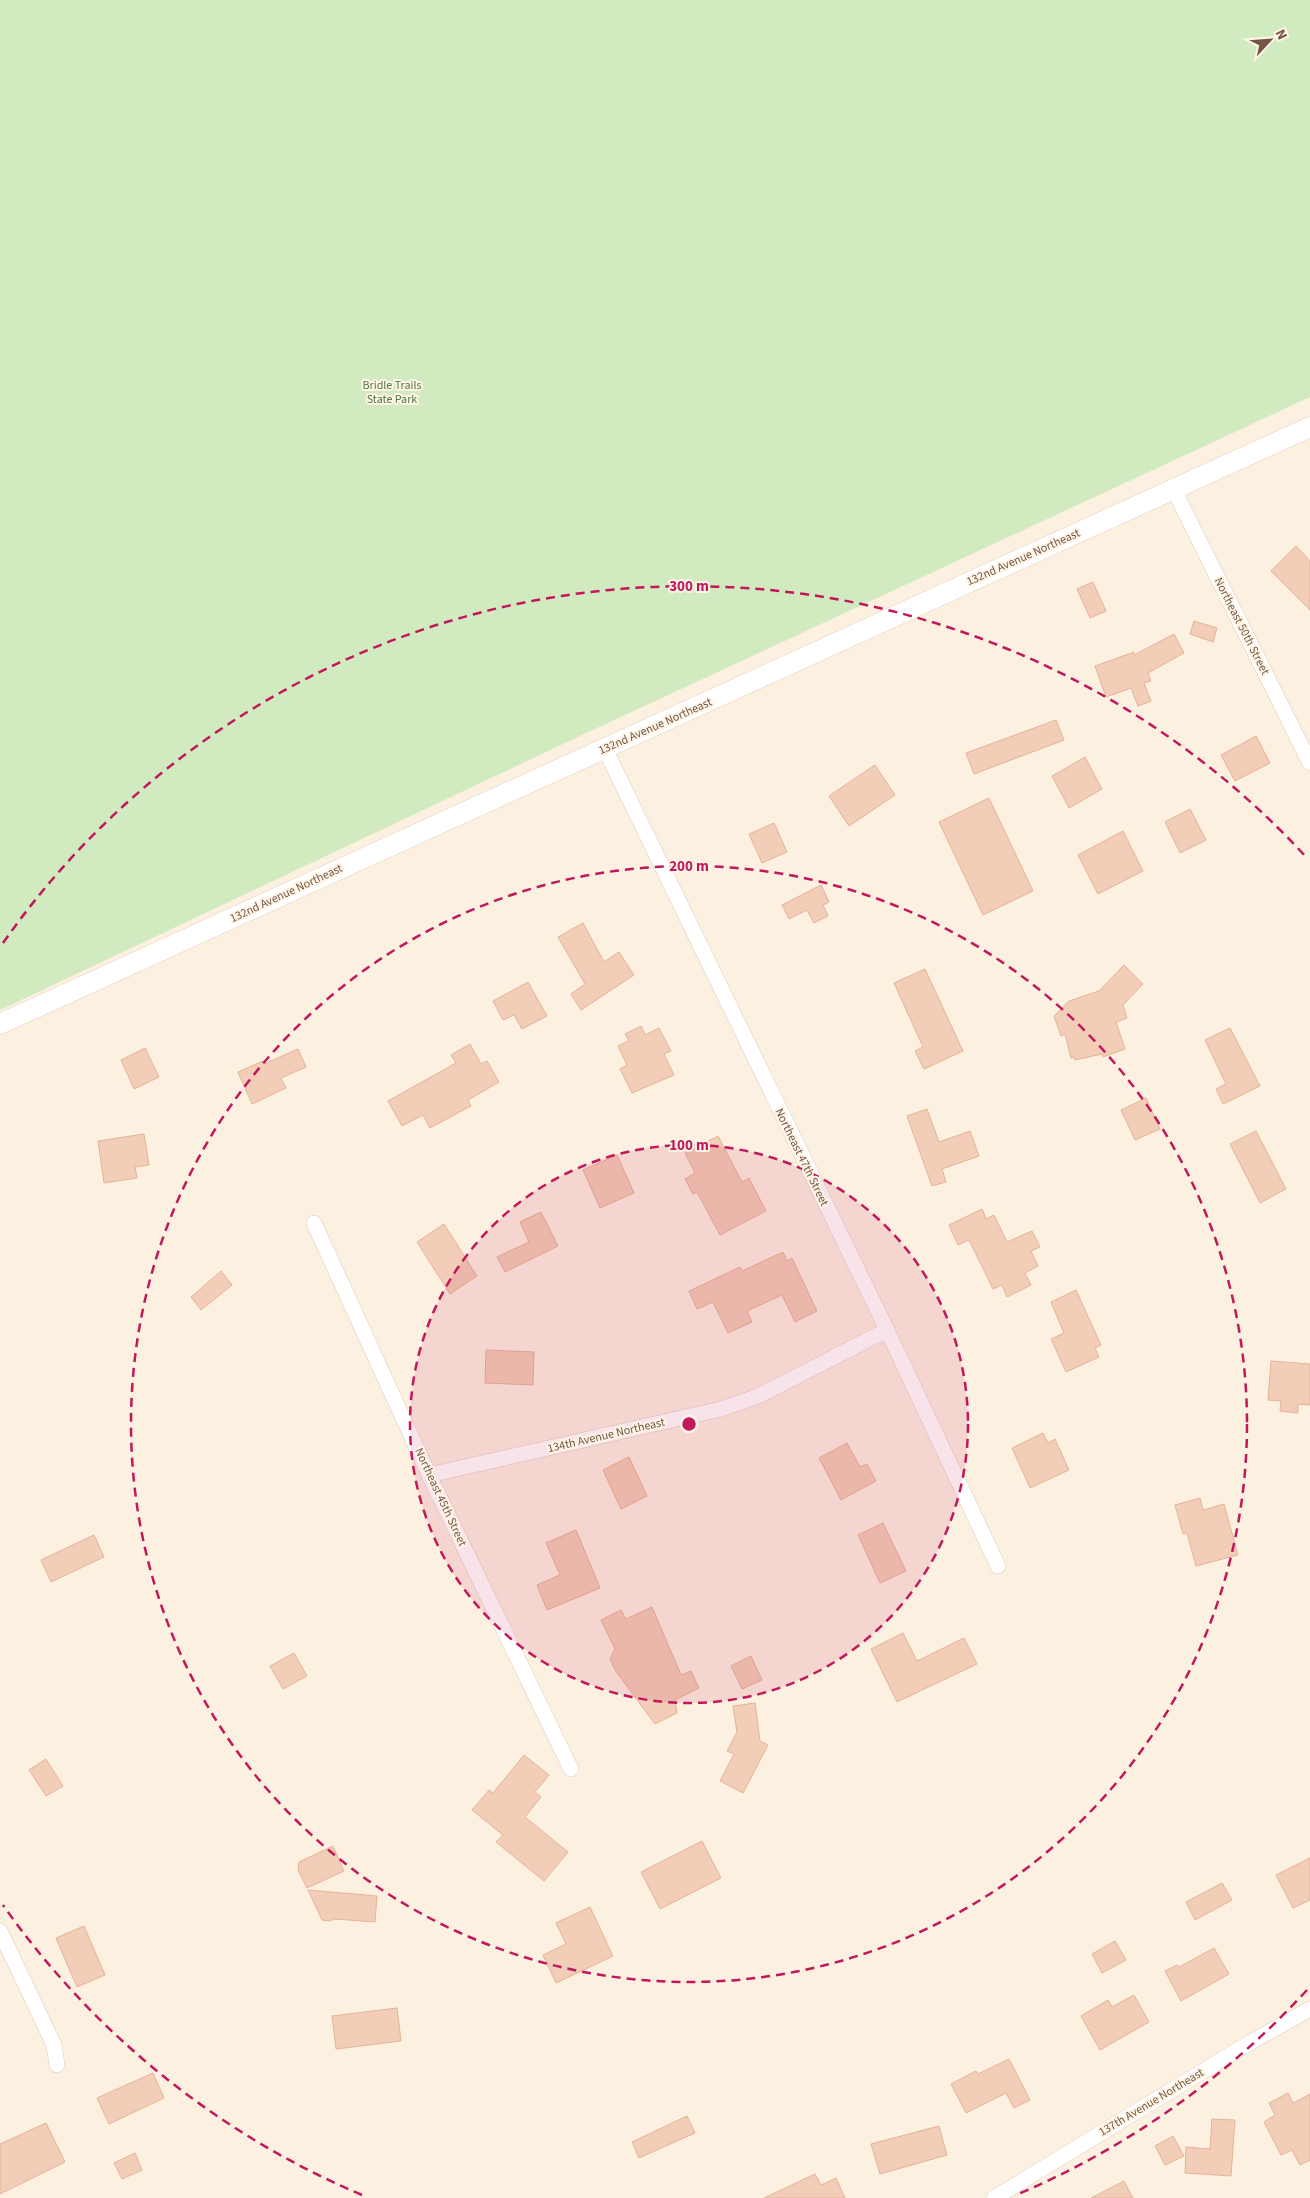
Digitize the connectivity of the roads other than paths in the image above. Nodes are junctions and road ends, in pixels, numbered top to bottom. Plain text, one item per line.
1 (1310, 427) edge
2 (1174, 490) junction
3 (605, 749) junction
4 (1310, 763) edge
5 (0, 1024) edge
6 (314, 1224) dead end
7 (886, 1330) junction
8 (430, 1475) junction
9 (998, 1566) dead end
10 (571, 1769) dead end
11 (0, 1931) edge
12 (1310, 2009) edge
13 (57, 2065) dead end
14 (994, 2198) edge

1 - 2 street, 132nd Avenue Northeast
2 - 3 street, 132nd Avenue Northeast
2 - 4 street, Northeast 50th Street
3 - 5 street, 132nd Avenue Northeast
3 - 7 street, Northeast 47th Street
6 - 8 street, Northeast 45th Street
7 - 8 street, 134th Avenue Northeast
7 - 9 street, Northeast 47th Street
8 - 10 street, Northeast 45th Street
11 - 13 street
12 - 14 street, 137th Avenue Northeast

